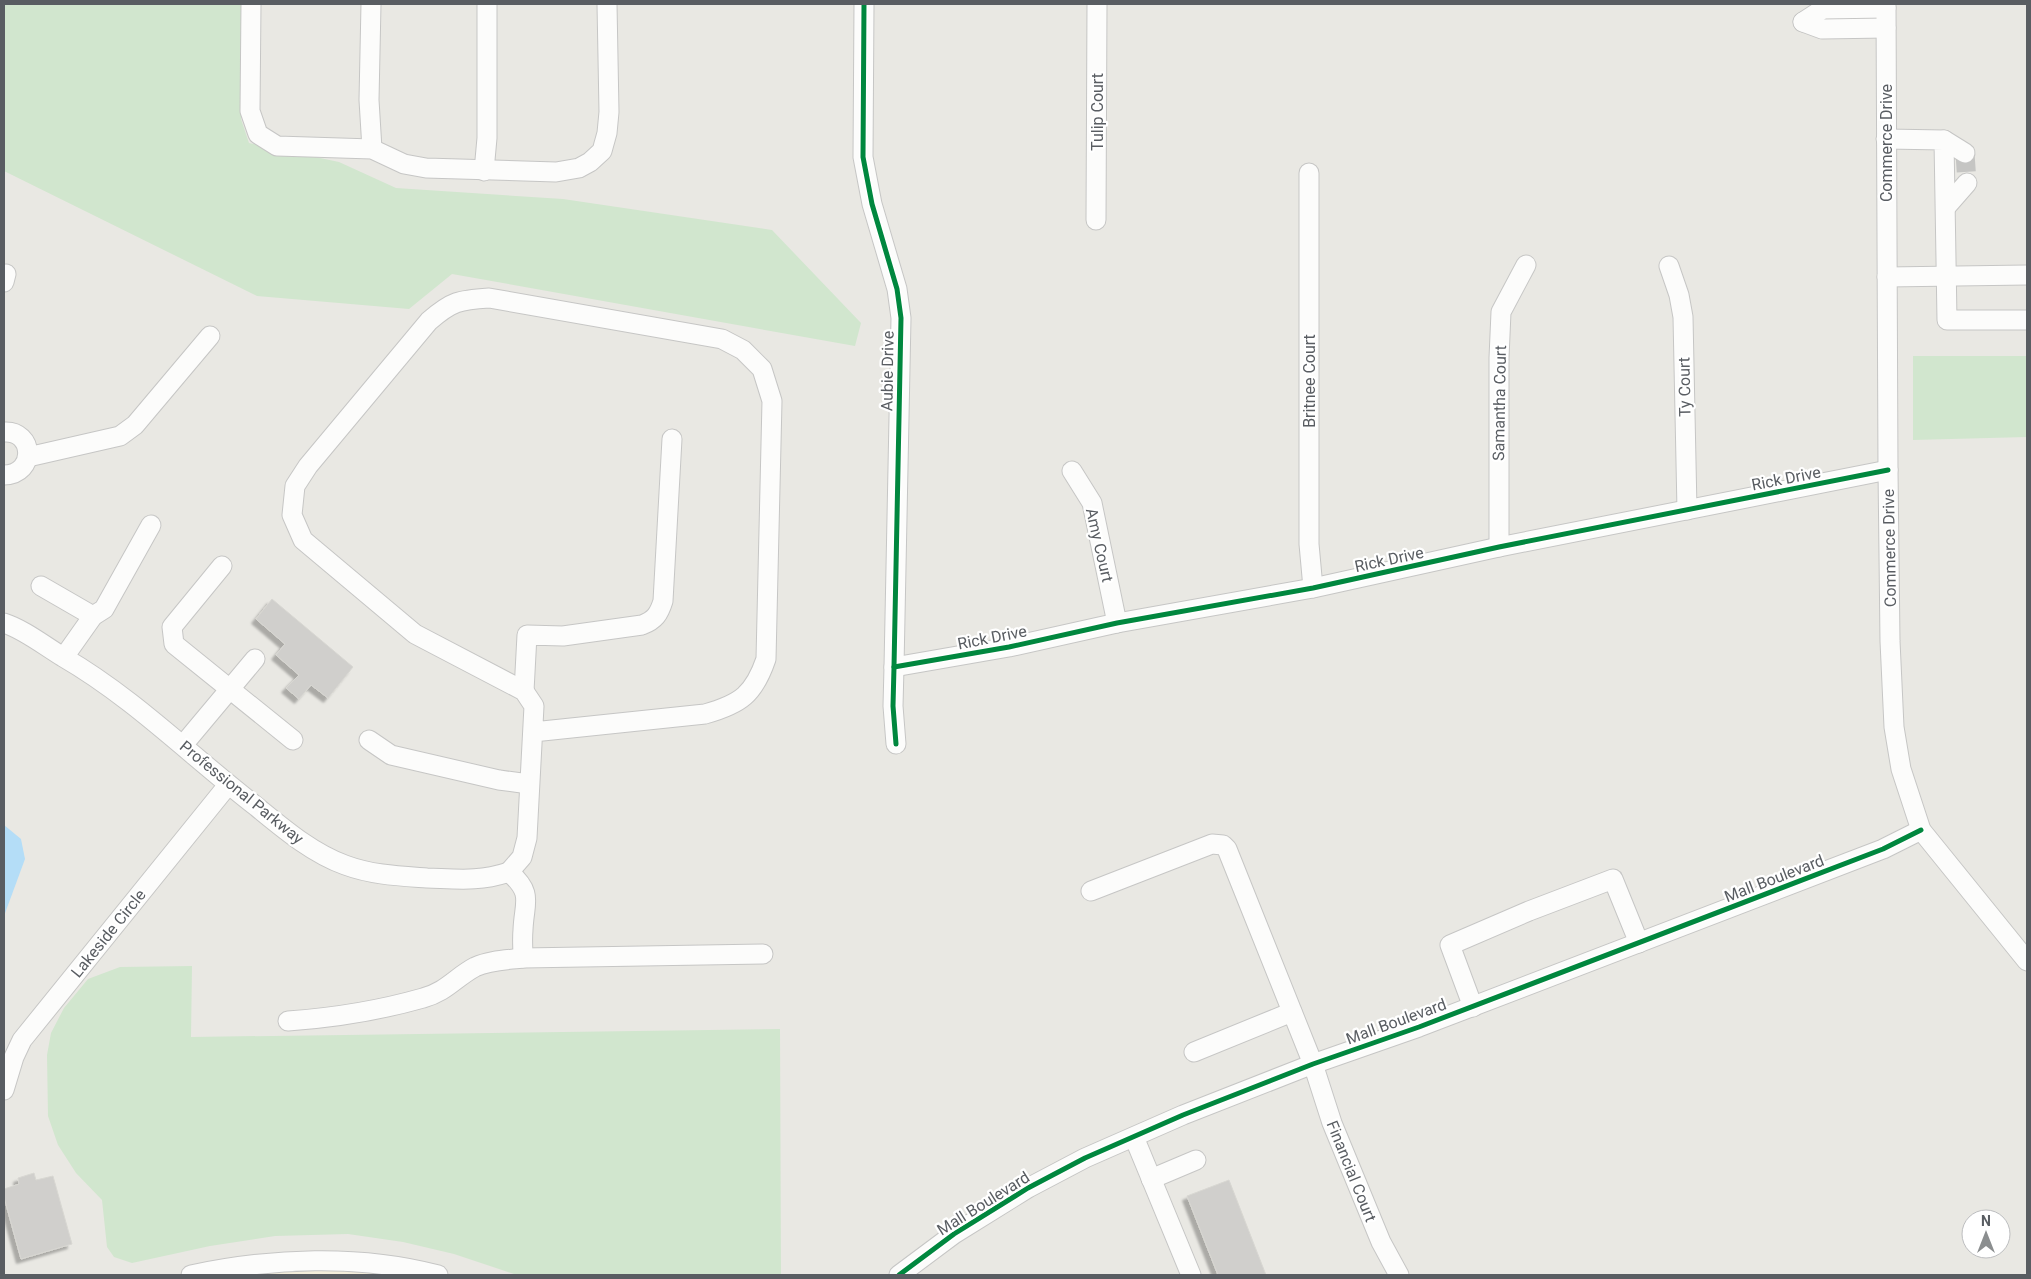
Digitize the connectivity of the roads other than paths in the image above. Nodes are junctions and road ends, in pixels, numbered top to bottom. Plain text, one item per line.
1 (251, 4) edge
2 (371, 4) edge
3 (488, 4) edge
4 (607, 4) edge
5 (864, 4) edge
6 (1097, 4) edge
7 (1886, 6) edge
8 (1886, 28) junction
9 (1886, 140) junction
10 (1944, 140) junction
11 (372, 149) junction
12 (1965, 153) dead end
13 (484, 171) junction
14 (1309, 173) dead end
15 (1966, 183) tunnel mouth
16 (1946, 207) junction
17 (1096, 220) dead end
18 (1526, 265) dead end
19 (1669, 266) dead end
20 (2027, 275) edge
21 (1887, 276) junction
22 (1947, 276) junction
23 (2027, 320) edge
24 (210, 336) dead end
25 (4, 432) edge
26 (672, 438) dead end
27 (28, 457) junction
28 (1888, 470) junction
29 (1072, 471) dead end
30 (4, 475) edge
31 (1686, 510) junction
32 (151, 525) dead end
33 (1499, 546) junction
34 (222, 566) dead end
35 (41, 586) dead end
36 (1313, 588) junction
37 (93, 616) junction
38 (4, 623) edge
39 (1117, 623) junction
40 (64, 657) junction
41 (255, 659) dead end
42 (894, 667) junction
43 (230, 689) junction
44 (524, 692) junction
45 (533, 732) junction
46 (293, 740) dead end
47 (369, 740) dead end
48 (896, 744) dead end
49 (182, 745) junction
50 (528, 784) junction
51 (228, 785) junction
52 (1921, 830) junction
53 (509, 872) junction
54 (1091, 891) dead end
55 (1638, 943) junction
56 (763, 954) dead end
57 (523, 958) junction
58 (2027, 960) edge
59 (1473, 1007) junction
60 (1292, 1012) junction
61 (288, 1022) dead end
62 (1194, 1052) dead end
63 (1313, 1064) junction
64 (4, 1090) edge
65 (1134, 1137) junction
66 (1196, 1160) dead end
67 (1151, 1179) junction
68 (191, 1275) edge
69 (438, 1275) edge
70 (899, 1275) edge
71 (1191, 1275) edge
72 (1399, 1275) edge

1 - 11 street
2 - 11 street
3 - 13 street
4 - 13 street
5 - 42 street, Aubie Drive
6 - 17 street, Tulip Court
7 - 8 street, Commerce Drive
7 - 8 street
8 - 9 street, Commerce Drive
9 - 10 street
9 - 21 street, Commerce Drive
10 - 12 street
10 - 16 street
11 - 13 street
14 - 36 street, Britnee Court
15 - 16 street
16 - 22 street
18 - 33 street, Samantha Court
19 - 31 street, Ty Court
20 - 22 street
21 - 22 street
21 - 28 street, Commerce Drive
22 - 23 street
24 - 27 street
25 - 27 street
26 - 44 street
27 - 30 street
28 - 31 street, Rick Drive
28 - 52 street, Commerce Drive
29 - 39 street, Amy Court
31 - 33 street, Rick Drive
32 - 37 street
33 - 36 street, Rick Drive
34 - 43 street
35 - 37 street
36 - 39 street, Rick Drive
37 - 40 street
38 - 40 street, Professional Parkway
39 - 42 street, Rick Drive
40 - 49 street, Professional Parkway
41 - 43 street
42 - 48 street, Aubie Drive
43 - 46 street
43 - 49 street
44 - 45 street
44 - 45 street
45 - 50 street
47 - 50 street
49 - 51 street, Professional Parkway
50 - 53 street
51 - 53 street, Professional Parkway
51 - 64 street, Lakeside Circle
52 - 55 street, Mall Boulevard
52 - 58 street, Commerce Drive
53 - 57 street
54 - 60 street, Financial Court
55 - 59 street, Mall Boulevard
55 - 59 street
56 - 57 street
57 - 61 street
59 - 63 street, Mall Boulevard
60 - 62 street
60 - 63 street, Financial Court
63 - 65 street, Mall Boulevard
63 - 72 street, Financial Court
65 - 67 street
65 - 70 street, Mall Boulevard
66 - 67 street
67 - 71 street
68 - 69 street

